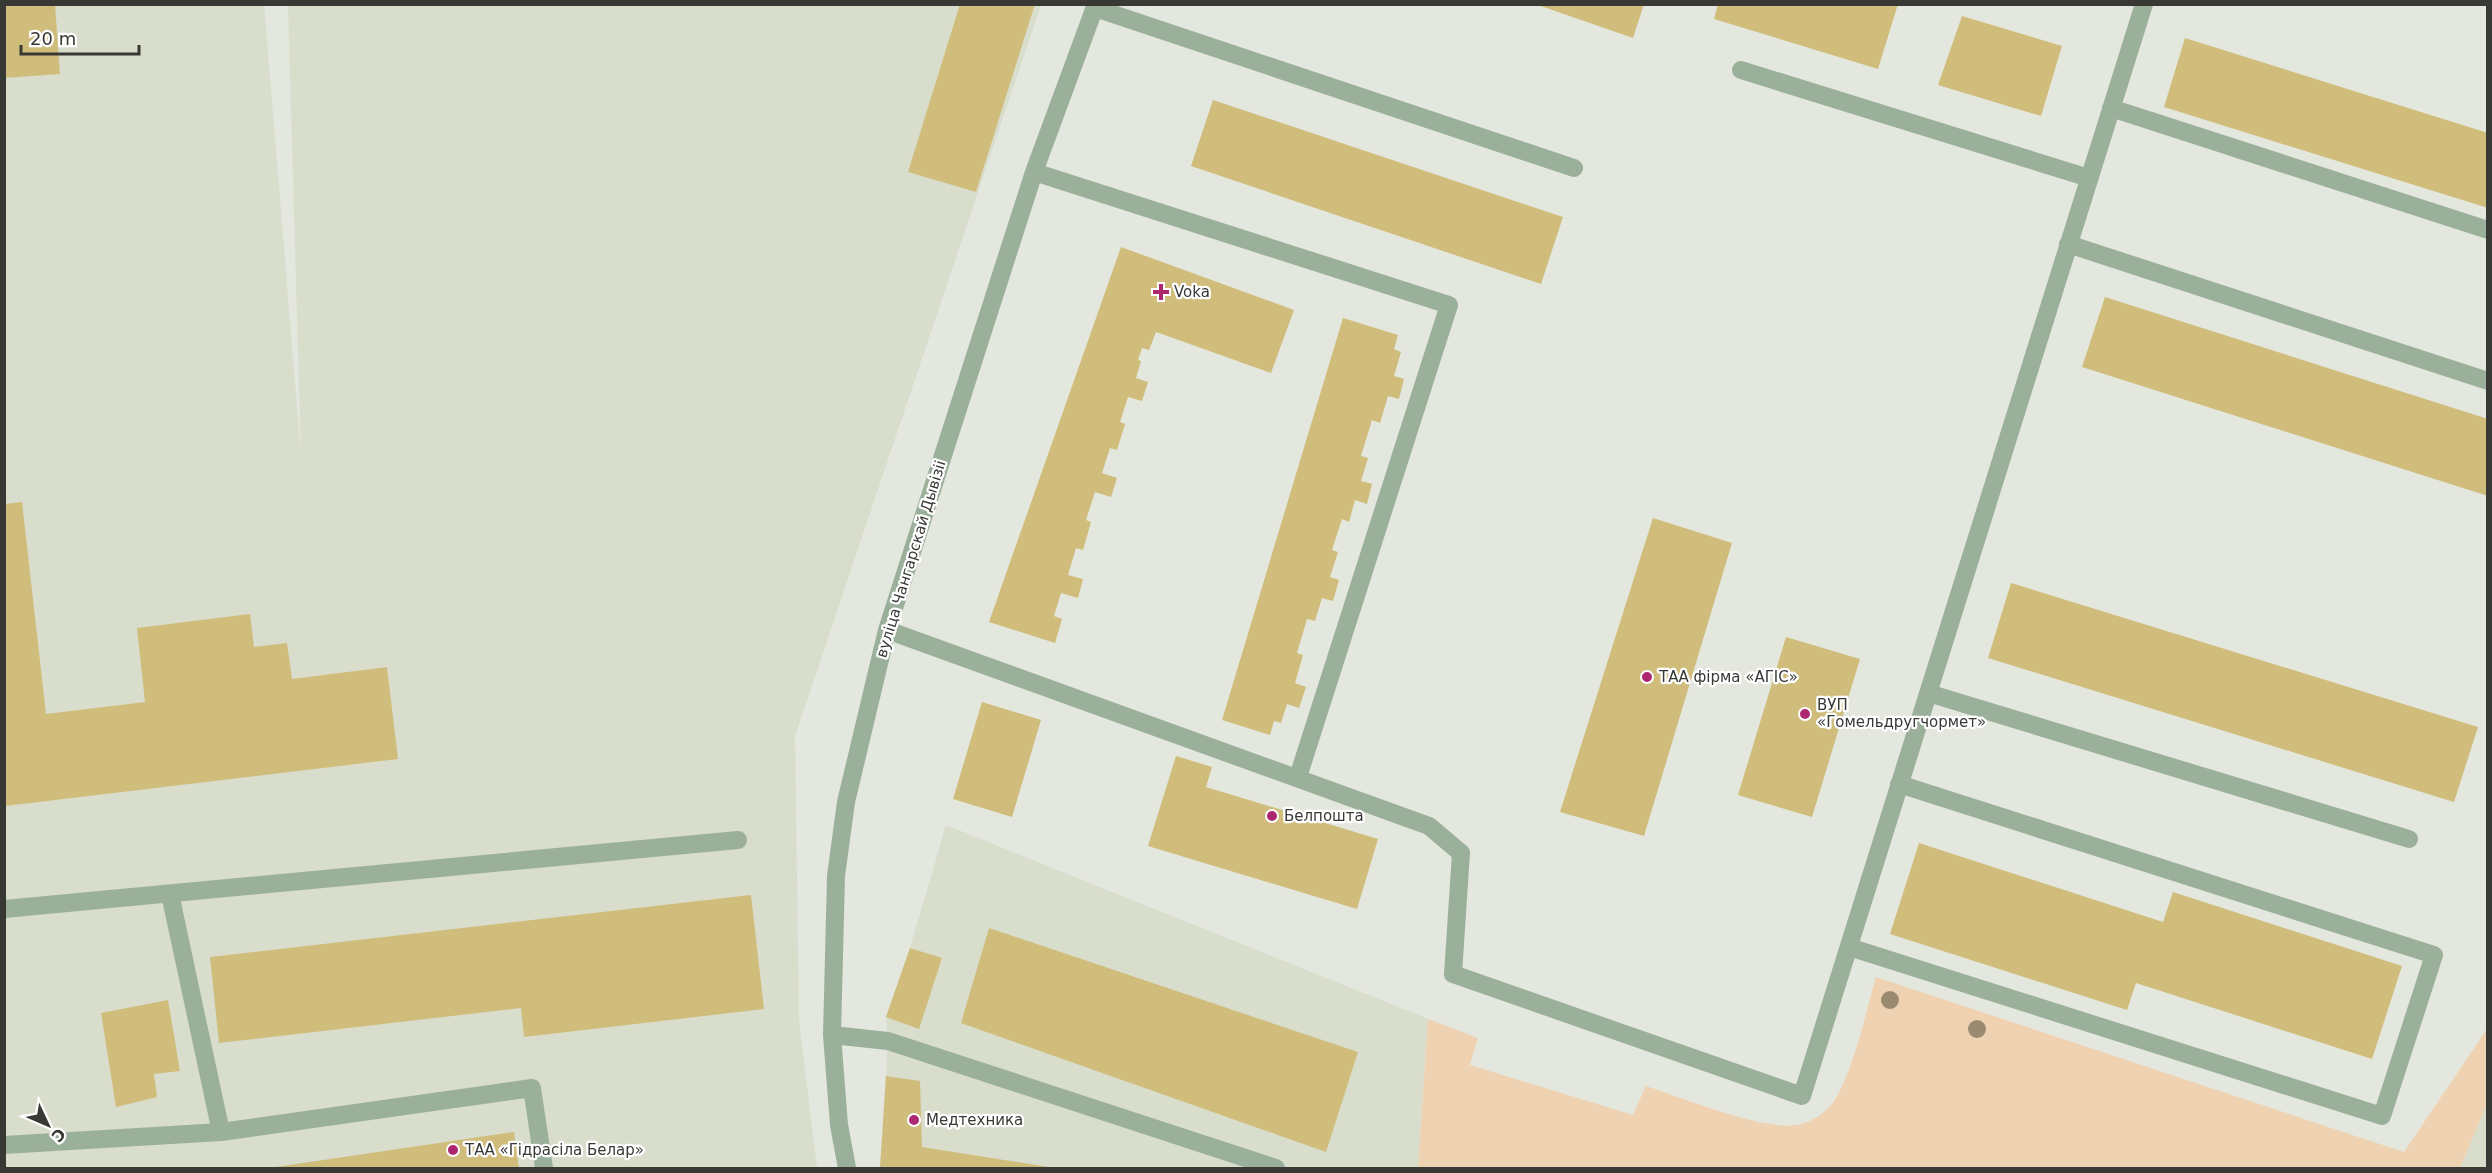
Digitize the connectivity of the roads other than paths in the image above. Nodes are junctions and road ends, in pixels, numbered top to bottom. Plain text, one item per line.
1 (2144, 4) edge
2 (1096, 6) edge
3 (1741, 70) dead end
4 (2111, 108) junction
5 (1574, 168) dead end
6 (1034, 172) junction
7 (2089, 178) junction
8 (2487, 230) edge
9 (2068, 244) junction
10 (2487, 381) edge
11 (886, 630) junction
12 (1928, 693) junction
13 (1298, 777) junction
14 (1899, 784) junction
15 (2409, 839) dead end
16 (738, 840) dead end
17 (170, 894) junction
18 (4, 909) edge
19 (1849, 947) junction
20 (832, 1035) junction
21 (221, 1132) junction
22 (4, 1145) edge
23 (544, 1168) edge
24 (847, 1168) edge
25 (1276, 1168) edge

1 - 4 street
2 - 5 street
2 - 6 street, вуліца Чангарскай Дывізіі
3 - 7 street
4 - 7 street
4 - 8 street
6 - 11 street, вуліца Чангарскай Дывізіі
6 - 13 street
7 - 9 street
9 - 10 street
9 - 12 street
11 - 13 street
11 - 20 street, вуліца Чангарскай Дывізіі
12 - 14 street
12 - 15 street
13 - 19 street
14 - 19 street
14 - 19 street
16 - 17 street
17 - 18 street
17 - 21 street
20 - 24 street, вуліца Чангарскай Дывізіі
20 - 25 street
21 - 22 street
21 - 23 street

